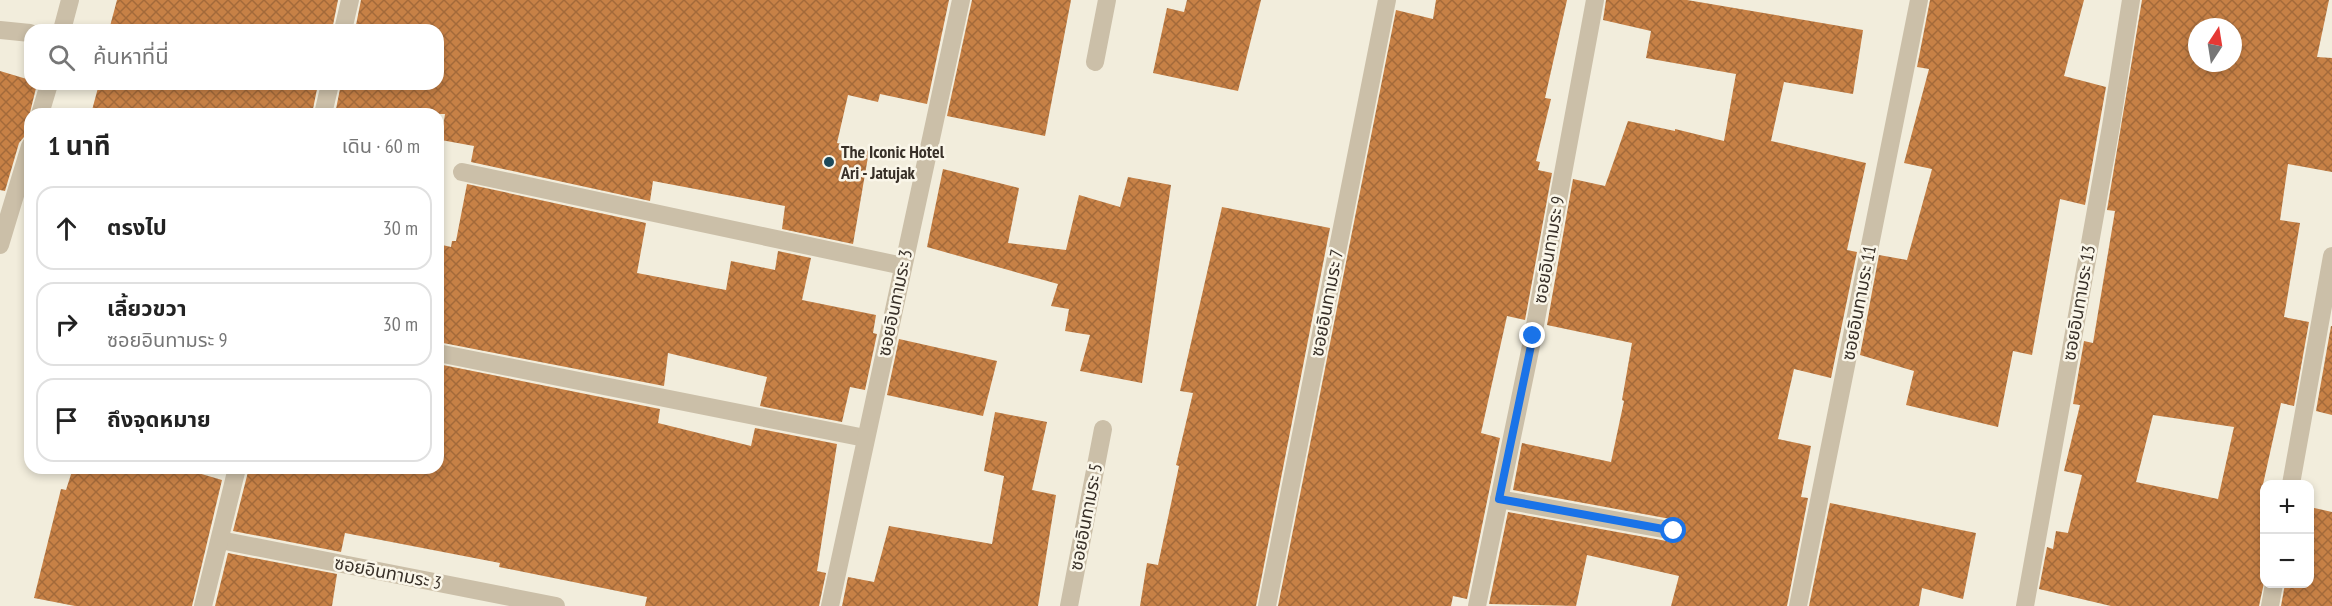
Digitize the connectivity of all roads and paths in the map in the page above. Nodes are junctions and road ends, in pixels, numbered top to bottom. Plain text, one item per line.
1 (70, 0) edge
2 (350, 0) edge
3 (962, 0) edge
4 (1107, 0) edge
5 (1388, 0) edge
6 (1595, 0) edge
7 (1919, 0) edge
8 (2131, 0) edge
9 (64, 24) edge
10 (344, 24) edge
11 (0, 30) edge
12 (24, 32) edge
13 (1095, 62) dead end
14 (47, 90) edge
15 (329, 90) edge
16 (42, 108) edge
17 (324, 108) edge
18 (24, 166) edge
19 (462, 172) dead end
20 (0, 245) edge
21 (2332, 256) edge
22 (903, 266) junction
23 (444, 354) edge
24 (1103, 429) dead end
25 (865, 438) junction
26 (236, 474) edge
27 (2292, 480) edge
28 (1499, 499) junction
29 (1674, 531) dead end
30 (220, 540) junction
31 (2273, 588) edge
32 (203, 606) edge
33 (556, 606) edge
34 (830, 606) edge
35 (1069, 606) edge
36 (1268, 606) edge
37 (1477, 606) edge
38 (1798, 606) edge
39 (2025, 606) edge
40 (2270, 606) edge

1 - 9 street
2 - 10 street
3 - 22 street, ซอยอินทามระ 3
4 - 13 street
5 - 36 street, ซอยอินทามระ 7
6 - 28 street, ซอยอินทามระ 9
7 - 38 street, ซอยอินทามระ 11
8 - 39 street, ซอยอินทามระ 13
11 - 12 street
14 - 16 street
15 - 17 street
18 - 20 street
19 - 22 street
21 - 27 street
22 - 25 street, ซอยอินทามระ 3
23 - 25 street
24 - 35 street, ซอยอินทามระ 5
25 - 34 street, ซอยอินทามระ 3
26 - 30 street
28 - 29 street
28 - 37 street, ซอยอินทามระ 9
30 - 32 street
30 - 33 street, ซอยอินทามระ 3
31 - 40 street

